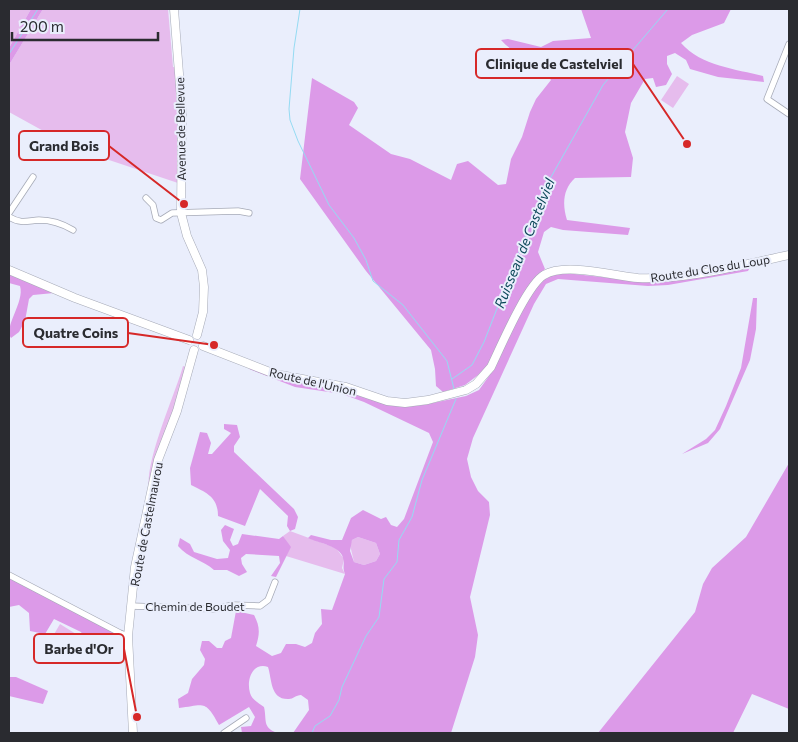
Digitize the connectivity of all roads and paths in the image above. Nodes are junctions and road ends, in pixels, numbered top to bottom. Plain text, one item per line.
1 (174, 9) edge
2 (789, 44) edge
3 (789, 114) edge
4 (33, 177) dead end
5 (146, 198) dead end
6 (9, 213) edge
7 (181, 213) junction
8 (249, 213) dead end
9 (9, 217) edge
10 (73, 230) dead end
11 (789, 255) edge
12 (9, 270) edge
13 (197, 335) junction
14 (188, 340) junction
15 (203, 346) junction
16 (194, 350) junction
17 (456, 394) joint
18 (9, 575) edge
19 (275, 582) dead end
20 (131, 606) junction
21 (128, 636) junction
22 (246, 718) dead end
23 (133, 733) edge
24 (224, 733) edge

1 - 7 street, Avenue de Bellevue
2 - 3 street
4 - 6 street
5 - 7 street
7 - 8 street
7 - 13 street, Avenue de Bellevue
9 - 10 street
11 - 17 street, Route du Clos du Loup
12 - 14 street
13 - 14 street
13 - 15 street
14 - 16 street
15 - 16 street
15 - 17 street, Route de l'Union
16 - 20 street, Route de Castelmaurou
18 - 21 street
19 - 20 street, Chemin de Boudet
20 - 21 street, Route de Castelmaurou
21 - 23 street, Route de Castelmaurou
22 - 24 street

